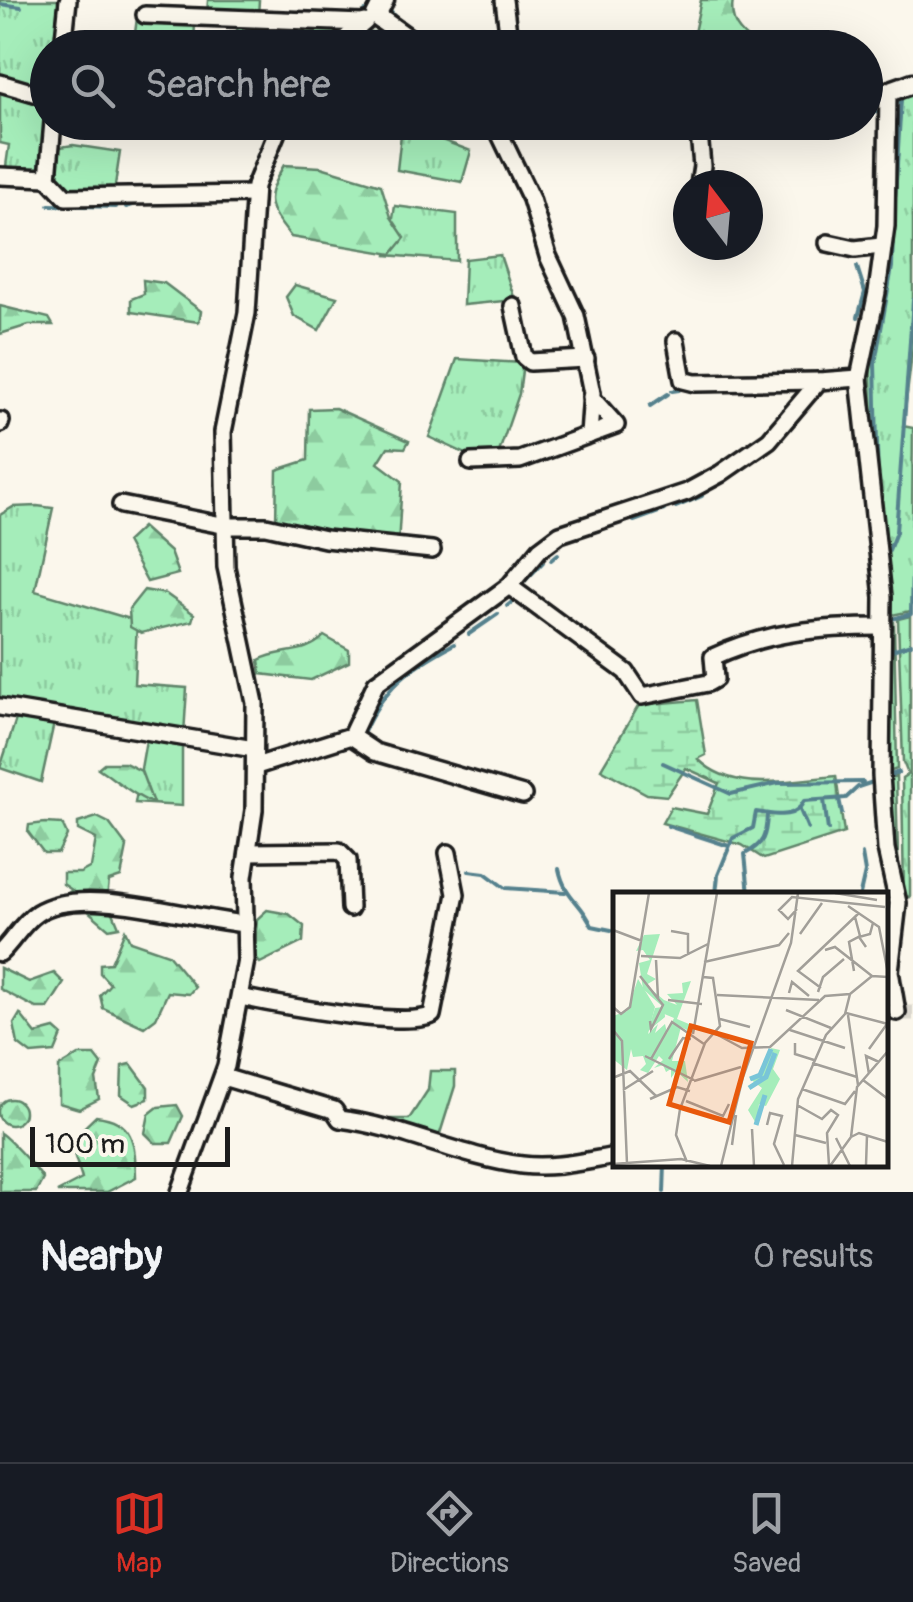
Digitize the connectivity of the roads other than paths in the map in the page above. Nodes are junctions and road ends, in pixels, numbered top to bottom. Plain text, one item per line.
1 (68, 0) edge
2 (504, 0) edge
3 (374, 13) edge
4 (145, 15) dead end
5 (65, 30) edge
6 (355, 30) edge
7 (397, 30) edge
8 (508, 30) edge
9 (0, 84) edge
10 (901, 87) edge
11 (30, 92) edge
12 (52, 140) edge
13 (274, 140) edge
14 (503, 140) edge
15 (700, 140) edge
16 (701, 170) edge
17 (0, 176) edge
18 (48, 178) junction
19 (254, 194) junction
20 (828, 243) dead end
21 (881, 246) junction
22 (513, 306) dead end
23 (676, 341) dead end
24 (586, 359) junction
25 (858, 378) junction
26 (819, 381) junction
27 (591, 397) junction
28 (589, 435) junction
29 (471, 462) dead end
30 (122, 506) dead end
31 (227, 526) junction
32 (432, 550) dead end
33 (509, 586) junction
34 (883, 627) junction
35 (0, 707) edge
36 (351, 736) junction
37 (254, 749) junction
38 (256, 766) junction
39 (523, 795) dead end
40 (248, 852) junction
41 (448, 852) dead end
42 (350, 908) dead end
43 (246, 924) junction
44 (889, 946) edge
45 (2, 947) edge
46 (240, 998) junction
47 (895, 1012) edge
48 (223, 1077) junction
49 (613, 1156) edge
50 (180, 1192) edge

1 - 5 street
2 - 8 street
3 - 4 street
3 - 6 street
3 - 7 street
9 - 11 street
10 - 21 street
12 - 18 street
13 - 19 street
14 - 24 street
15 - 16 street
17 - 18 street
18 - 19 street
19 - 31 street
20 - 21 street
21 - 25 street
22 - 24 street
23 - 26 street
24 - 27 street
25 - 26 street
25 - 34 street
26 - 33 street
27 - 28 street
27 - 28 street
28 - 29 street
30 - 31 street
31 - 32 street
31 - 37 street
33 - 34 street
33 - 36 street
34 - 44 street
35 - 37 street
36 - 38 street
36 - 39 street
37 - 38 street
38 - 40 street
40 - 42 street
40 - 43 street
41 - 46 street
43 - 45 street
43 - 46 street
44 - 47 street
46 - 48 street
48 - 49 street
48 - 50 street

